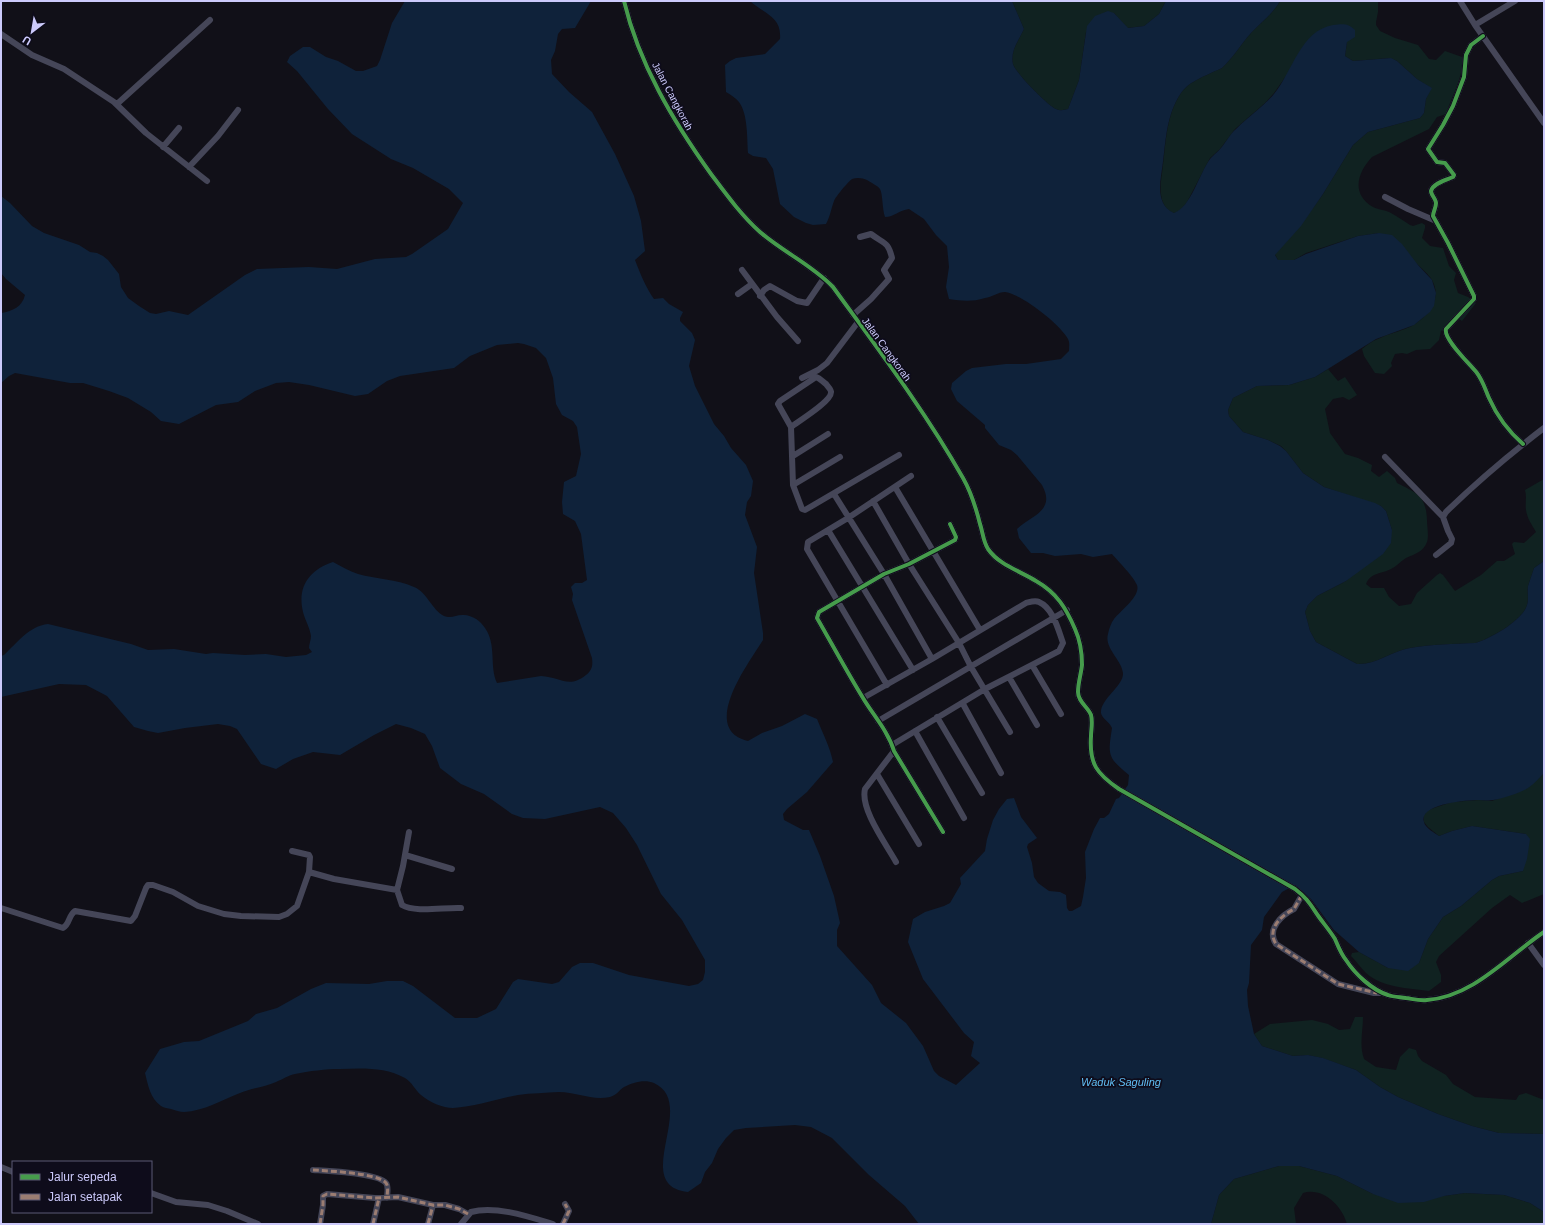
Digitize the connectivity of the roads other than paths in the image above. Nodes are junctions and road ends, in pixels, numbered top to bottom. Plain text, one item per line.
1 (624, 1) edge
2 (1460, 1) edge
3 (1516, 1) edge
4 (210, 20) dead end
5 (1475, 25) junction
6 (1, 34) edge
7 (1483, 36) junction
8 (117, 104) junction
9 (238, 110) dead end
10 (1544, 123) edge
11 (179, 128) dead end
12 (163, 147) junction
13 (189, 167) junction
14 (206, 181) dead end
15 (1385, 197) dead end
16 (1436, 221) junction
17 (860, 237) dead end
18 (742, 270) dead end
19 (824, 278) junction
20 (752, 284) junction
21 (738, 294) dead end
22 (760, 296) junction
23 (853, 315) junction
24 (858, 322) junction
25 (798, 341) dead end
26 (802, 378) dead end
27 (791, 427) junction
28 (1544, 428) edge
29 (828, 434) dead end
30 (1523, 444) junction
31 (793, 456) junction
32 (899, 456) dead end
33 (840, 457) dead end
34 (1385, 457) dead end
35 (911, 476) dead end
36 (793, 485) junction
37 (895, 487) junction
38 (834, 494) junction
39 (873, 501) junction
40 (1444, 517) junction
41 (848, 518) junction
42 (950, 524) dead end
43 (828, 530) junction
44 (933, 551) junction
45 (1436, 555) dead end
46 (908, 564) junction
47 (884, 574) junction
48 (863, 586) junction
49 (839, 600) junction
50 (1067, 610) junction
51 (1054, 618) junction
52 (980, 630) junction
53 (959, 643) junction
54 (932, 659) junction
55 (1032, 665) junction
56 (971, 667) junction
57 (913, 670) junction
58 (1009, 677) junction
59 (888, 684) junction
60 (985, 689) junction
61 (863, 698) junction
62 (963, 704) junction
63 (1061, 714) dead end
64 (937, 717) junction
65 (878, 721) junction
66 (1037, 725) dead end
67 (915, 731) junction
68 (1010, 732) dead end
69 (893, 748) junction
70 (1001, 773) dead end
71 (877, 774) junction
72 (982, 793) dead end
73 (964, 818) dead end
74 (409, 832) dead end
75 (943, 832) dead end
76 (919, 844) dead end
77 (292, 851) dead end
78 (405, 855) junction
79 (896, 862) dead end
80 (452, 869) dead end
81 (309, 872) junction
82 (397, 890) junction
83 (1302, 895) junction
84 (1, 908) edge
85 (461, 908) dead end
86 (1544, 932) edge
87 (1528, 943) junction
88 (1544, 965) edge
89 (1385, 994) junction
90 (1, 1167) edge
91 (313, 1170) dead end
92 (12, 1172) edge
93 (152, 1194) edge
94 (379, 1198) junction
95 (387, 1198) junction
96 (565, 1204) dead end
97 (433, 1205) junction
98 (468, 1214) junction
99 (258, 1224) edge
100 (320, 1224) edge
101 (373, 1224) edge
102 (428, 1224) edge
103 (461, 1224) edge
104 (554, 1224) edge
105 (563, 1224) edge

1 - 19 street, Jalan Cangkorah
2 - 5 street
3 - 5 street
4 - 8 street
5 - 7 street
6 - 8 street
7 - 10 street
7 - 16 street
8 - 12 street
9 - 13 street
11 - 12 street
12 - 13 street
13 - 14 street
15 - 16 street
16 - 30 street
17 - 23 street
18 - 20 street
19 - 22 street
19 - 23 street, Jalan Cangkorah
20 - 21 street
20 - 22 street
22 - 25 street
23 - 24 street, Jalan Cangkorah
24 - 26 street
24 - 50 street, Jalan Cangkorah
27 - 27 street
27 - 31 street
28 - 30 street
29 - 31 street
30 - 40 street
31 - 36 street
32 - 38 street
33 - 36 street
34 - 40 street
35 - 37 street
36 - 38 street
37 - 39 street
37 - 44 street
38 - 41 street
39 - 41 street
39 - 46 street
40 - 45 street
41 - 43 street
41 - 47 street
42 - 44 street
43 - 48 street
43 - 49 street
44 - 46 street
44 - 52 street
46 - 47 street
46 - 53 street
47 - 48 street
47 - 54 street
48 - 49 street
48 - 57 street
49 - 59 street
49 - 61 street
50 - 51 street
50 - 83 street, Jalan Cangkorah
51 - 52 street
51 - 55 street
51 - 56 street
52 - 53 street
53 - 54 street
53 - 56 street
54 - 57 street
55 - 58 street
55 - 63 street
56 - 60 street
56 - 65 street
57 - 59 street
58 - 60 street
58 - 66 street
59 - 61 street
60 - 62 street
60 - 68 street
61 - 65 street
62 - 64 street
62 - 70 street
64 - 67 street
64 - 72 street
65 - 69 street
67 - 69 street
67 - 73 street
69 - 71 street
69 - 75 street
71 - 76 street
71 - 79 street
74 - 78 street
77 - 81 street
78 - 80 street
78 - 82 street
81 - 82 street
81 - 84 street
82 - 85 street
83 - 89 street
83 - 89 street
86 - 87 street
87 - 88 street
87 - 89 street
90 - 92 street
91 - 95 street
93 - 99 street
94 - 95 street
94 - 100 street
94 - 101 street
95 - 97 street
96 - 105 street
97 - 98 street
97 - 102 street
98 - 103 street
98 - 104 street

